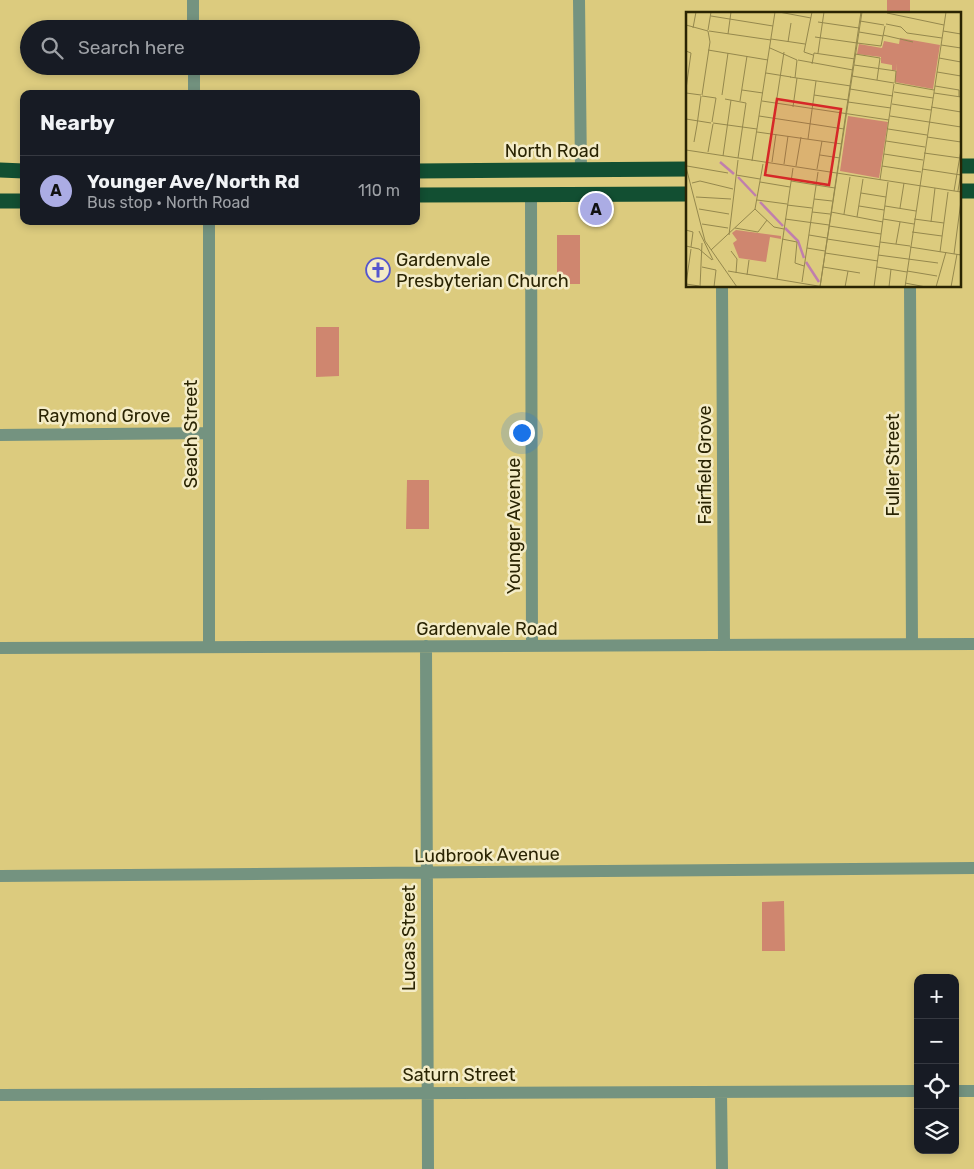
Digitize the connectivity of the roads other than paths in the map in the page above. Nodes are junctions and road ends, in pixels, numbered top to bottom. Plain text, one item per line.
1 (193, 0) edge
2 (579, 0) edge
3 (193, 20) edge
4 (194, 75) edge
5 (194, 90) edge
6 (686, 169) edge
7 (0, 170) edge
8 (580, 170) junction
9 (20, 171) edge
10 (420, 171) edge
11 (686, 194) edge
12 (420, 195) edge
13 (531, 195) junction
14 (20, 200) edge
15 (0, 201) edge
16 (209, 225) edge
17 (722, 288) edge
18 (910, 288) edge
19 (209, 433) junction
20 (0, 434) edge
21 (724, 644) junction
22 (912, 644) junction
23 (974, 644) edge
24 (209, 646) junction
25 (426, 646) junction
26 (532, 646) junction
27 (0, 648) edge
28 (974, 868) edge
29 (427, 873) junction
30 (0, 876) edge
31 (914, 1091) edge
32 (959, 1091) edge
33 (974, 1091) edge
34 (427, 1092) junction
35 (721, 1092) junction
36 (0, 1095) edge
37 (428, 1169) edge
38 (722, 1169) edge

1 - 3 street
2 - 8 street
4 - 5 street
6 - 8 highway, North Road
7 - 9 highway
8 - 10 highway, North Road
11 - 13 highway
12 - 13 highway
13 - 26 street, Younger Avenue
14 - 15 highway
16 - 19 street, Seach Street
17 - 21 street, Fairfield Grove
18 - 22 street, Fuller Street
19 - 20 street, Raymond Grove
19 - 24 street, Seach Street
21 - 22 street, Gardenvale Road
21 - 26 street, Gardenvale Road
22 - 23 street, Gardenvale Road
24 - 25 street, Gardenvale Road
24 - 27 street, Gardenvale Road
25 - 26 street, Gardenvale Road
25 - 29 street, Lucas Street
28 - 29 street, Ludbrook Avenue
29 - 30 street, Ludbrook Avenue
29 - 34 street, Lucas Street
31 - 35 street, Saturn Street
32 - 33 street
34 - 35 street, Saturn Street
34 - 36 street, Saturn Street
34 - 37 street, Lucas Street
35 - 38 street

